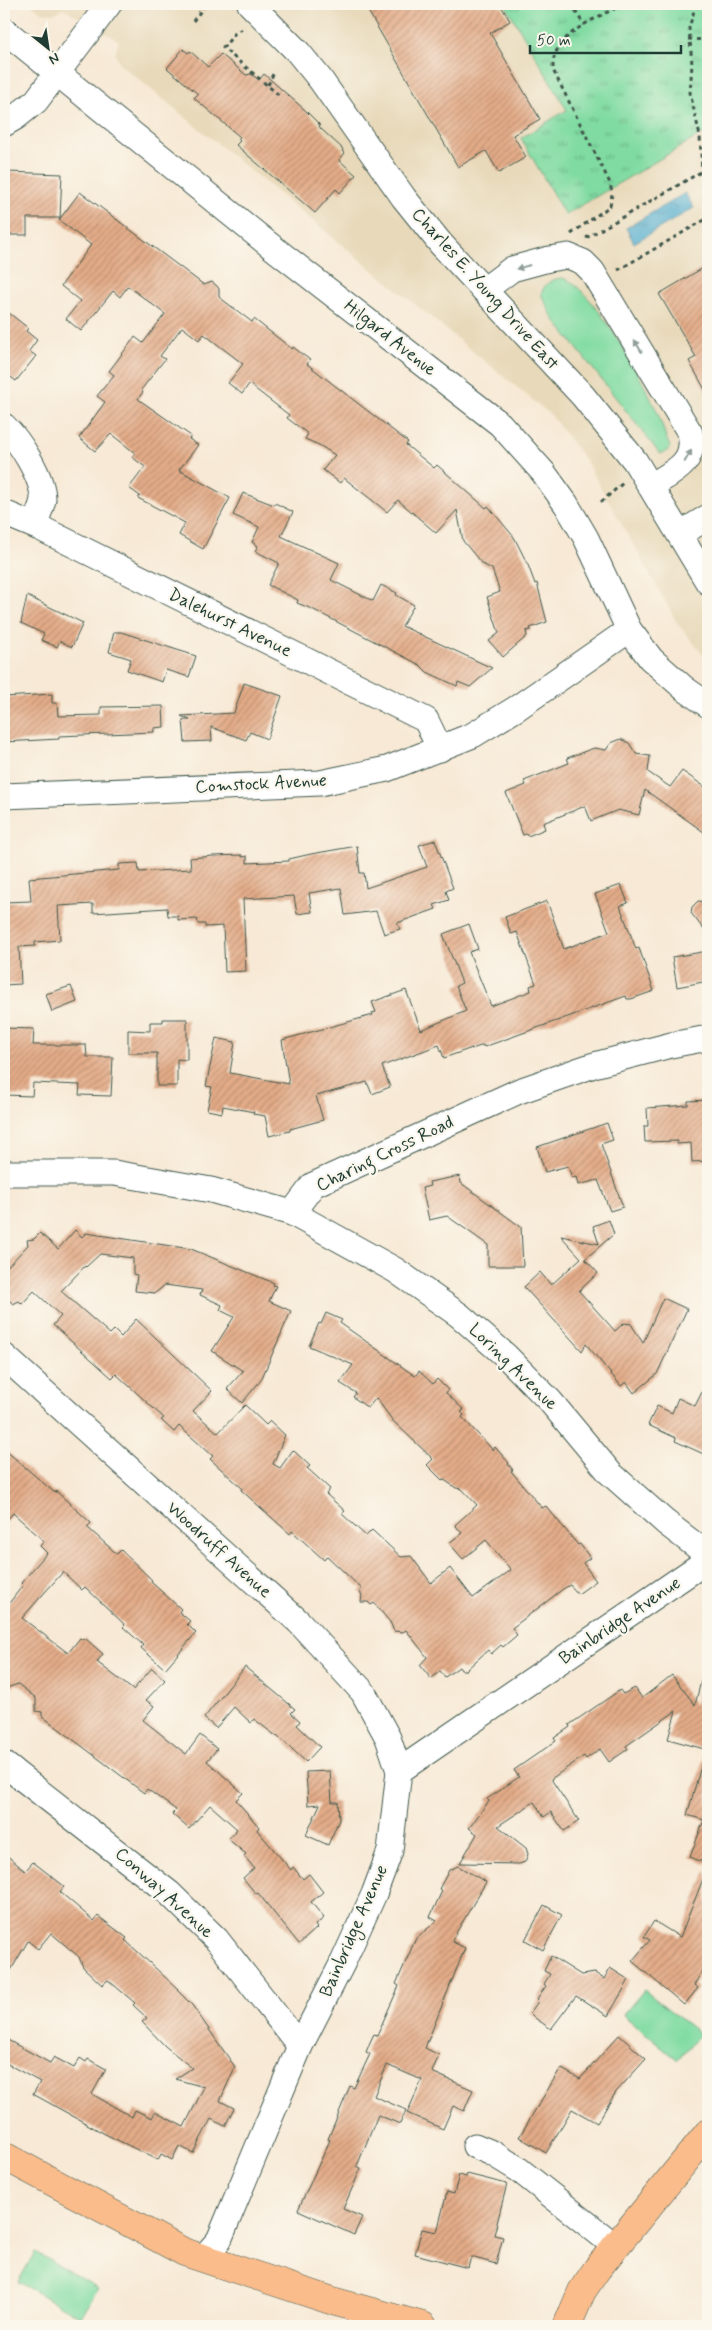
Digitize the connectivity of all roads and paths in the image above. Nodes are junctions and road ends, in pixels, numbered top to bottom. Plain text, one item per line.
1 (109, 4) edge
2 (209, 4) edge
3 (250, 4) edge
4 (571, 4) edge
5 (624, 4) edge
6 (696, 4) edge
7 (193, 21) dead end
8 (584, 25) junction
9 (4, 30) edge
10 (242, 30) dead end
11 (688, 39) junction
12 (708, 40) edge
13 (57, 72) junction
14 (273, 74) dead end
15 (268, 85) junction
16 (280, 96) dead end
17 (4, 124) edge
18 (702, 172) junction
19 (708, 183) edge
20 (708, 218) edge
21 (565, 238) dead end
22 (583, 240) dead end
23 (600, 281) junction
24 (484, 290) junction
25 (4, 426) edge
26 (628, 478) dead end
27 (651, 486) junction
28 (601, 502) dead end
29 (4, 513) edge
30 (708, 517) edge
31 (34, 525) junction
32 (680, 534) junction
33 (708, 582) edge
34 (629, 630) junction
35 (708, 705) edge
36 (440, 749) junction
37 (4, 796) edge
38 (708, 1038) edge
39 (4, 1173) edge
40 (292, 1213) junction
41 (4, 1356) edge
42 (708, 1555) edge
43 (708, 1560) edge
44 (4, 1764) edge
45 (399, 1770) junction
46 (300, 2046) junction
47 (708, 2133) edge
48 (475, 2146) dead end
49 (4, 2156) edge
50 (615, 2246) junction
51 (203, 2258) junction
52 (423, 2326) edge
53 (567, 2326) edge

1 - 13 street
2 - 7 path
3 - 24 street, Charles E. Young Drive East
4 - 8 path
5 - 8 path
6 - 11 path
8 - 21 path
9 - 13 street, Hilgard Avenue
10 - 15 path
11 - 12 path
11 - 18 path
13 - 17 street
13 - 34 street, Hilgard Avenue
14 - 15 path
15 - 16 path
18 - 19 path
18 - 22 path
20 - 23 path
23 -> 24 street
27 -> 23 street
24 - 27 street, Charles E. Young Drive East
25 - 31 street
26 - 28 path
27 - 32 street, Charles E. Young Drive East
29 - 31 street, Dalehurst Avenue
30 - 32 street
31 - 36 street, Dalehurst Avenue
32 - 33 street, Charles E. Young Drive East
34 - 35 street, Hilgard Avenue
34 - 36 street, Comstock Avenue
36 - 37 street, Comstock Avenue
38 - 40 street, Charing Cross Road
39 - 40 street
40 - 42 street, Loring Avenue
41 - 45 street, Woodruff Avenue
43 - 45 street, Bainbridge Avenue
44 - 46 street, Conway Avenue
45 - 46 street, Bainbridge Avenue
46 - 51 street, Bainbridge Avenue
47 - 50 main road
48 - 50 street
49 - 51 main road
50 - 53 main road
51 - 52 main road

